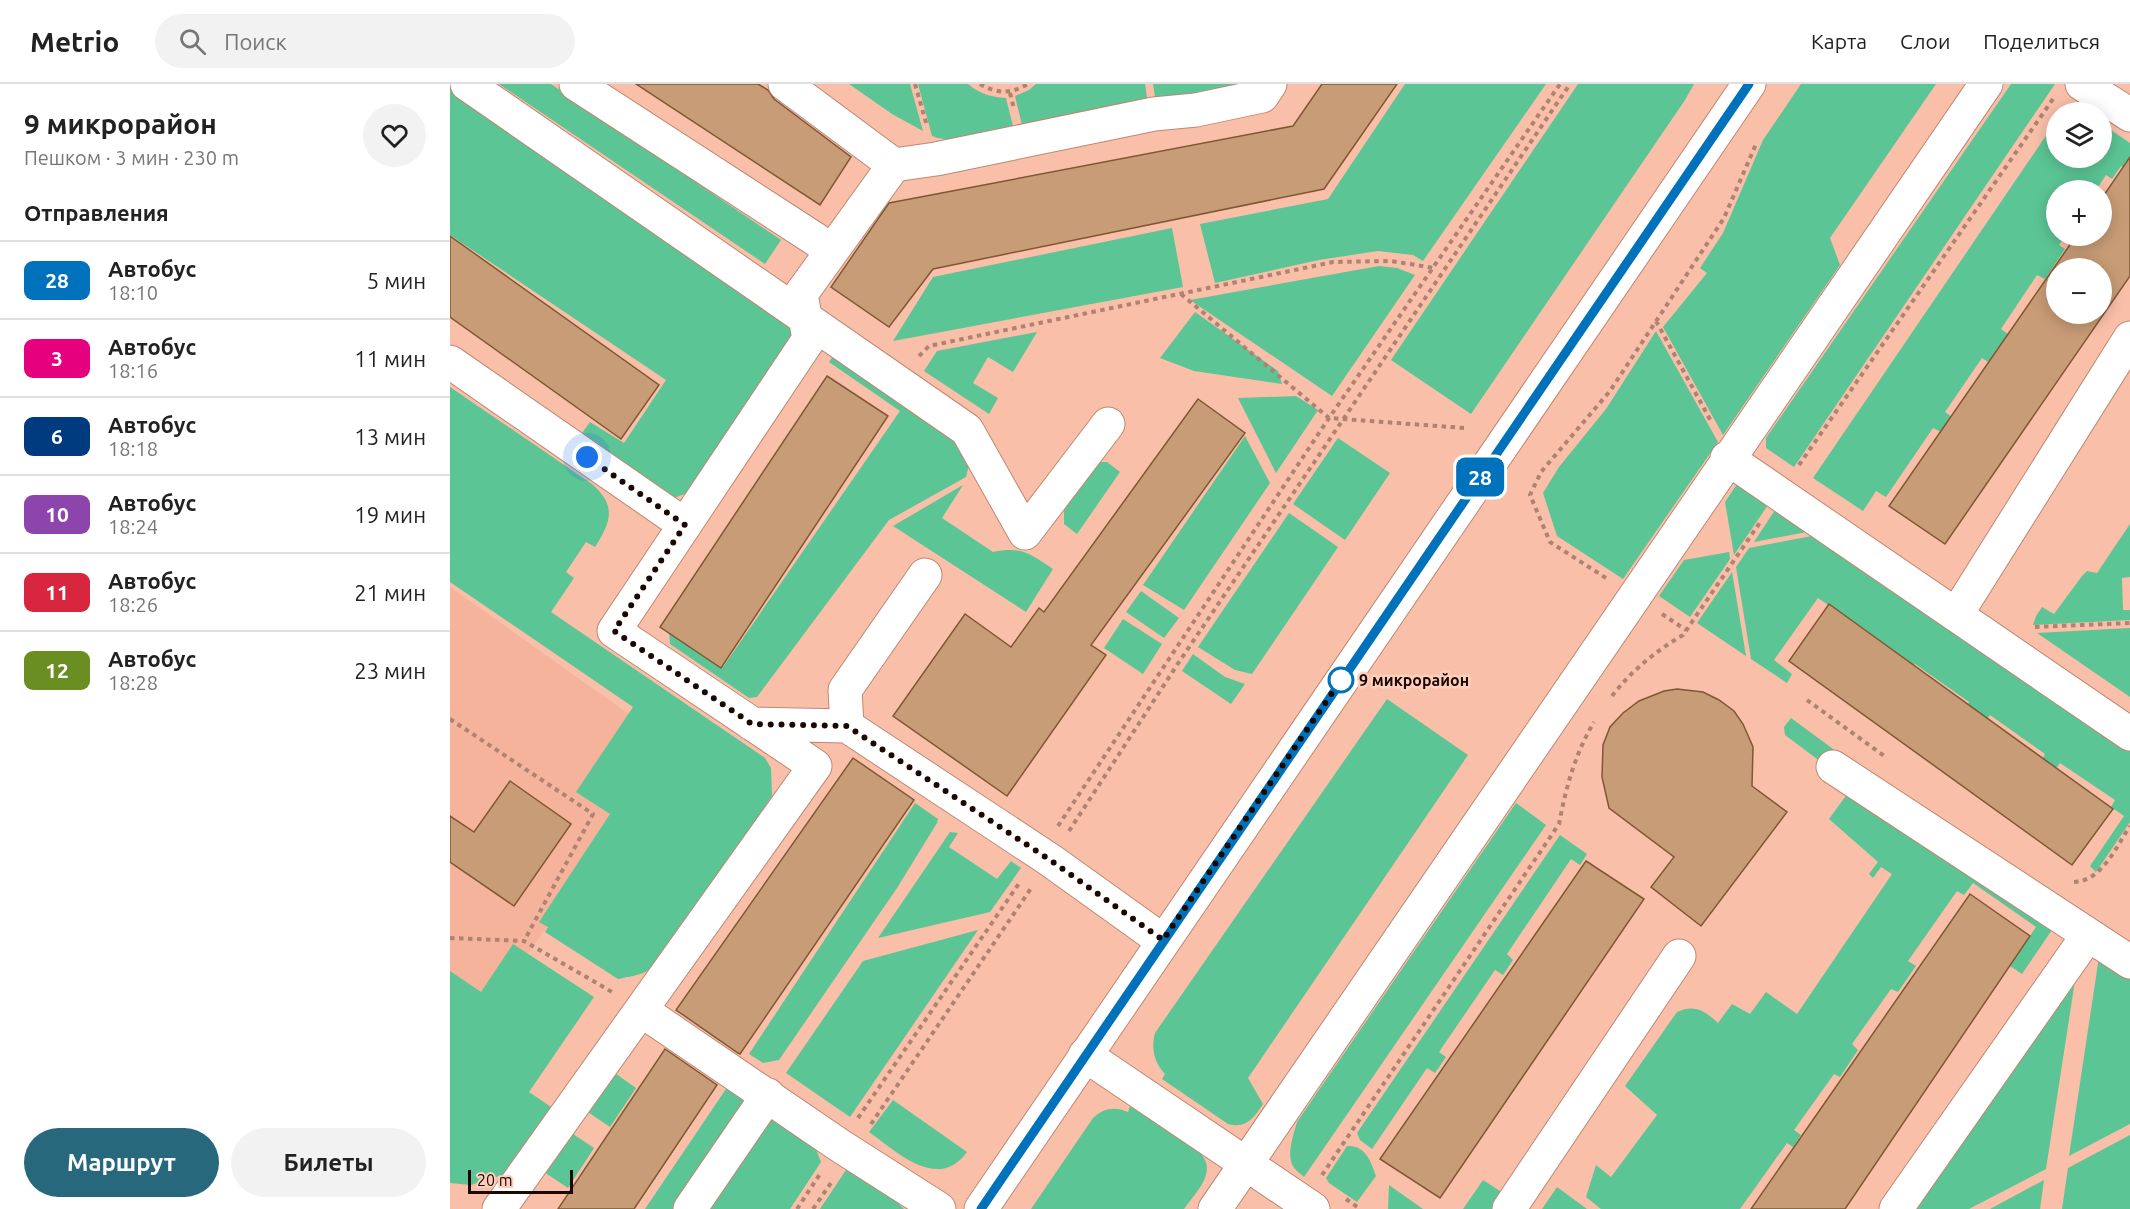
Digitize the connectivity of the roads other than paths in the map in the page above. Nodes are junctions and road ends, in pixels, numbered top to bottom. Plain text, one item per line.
1 (467, 84) edge
2 (576, 84) edge
3 (785, 84) edge
4 (1270, 84) edge
5 (1749, 84) edge
6 (1986, 84) edge
7 (2069, 89) edge
8 (2130, 114) edge
9 (894, 165) junction
10 (832, 250) junction
11 (805, 317) junction
12 (2130, 338) edge
13 (450, 362) edge
14 (1108, 424) dead end
15 (1728, 458) junction
16 (685, 525) junction
17 (925, 575) dead end
18 (1956, 615) junction
19 (752, 724) junction
20 (847, 726) junction
21 (2130, 734) edge
22 (1833, 767) dead end
23 (2088, 935) junction
24 (1163, 940) junction
25 (1679, 956) dead end
26 (2130, 962) edge
27 (641, 1010) junction
28 (1085, 1055) junction
29 (768, 1095) junction
30 (1247, 1163) junction
31 (1306, 1204) edge
32 (499, 1209) edge
33 (690, 1209) edge
34 (939, 1209) edge
35 (981, 1209) edge
36 (1215, 1209) edge
37 (1509, 1209) edge
38 (1896, 1209) edge

1 - 11 main road
2 - 10 main road
3 - 9 main road
4 - 9 main road
5 - 24 main road
6 - 15 main road
7 - 8 main road
9 - 10 main road
10 - 11 main road
11 - 14 main road
11 - 16 main road
12 - 18 main road
13 - 16 main road
15 - 18 main road
15 - 30 main road
16 - 19 main road
17 - 20 main road
18 - 21 main road
19 - 20 main road
19 - 27 main road
20 - 24 main road
22 - 23 main road
23 - 26 main road
23 - 38 main road
24 - 28 main road
25 - 37 main road
27 - 29 main road
27 - 32 main road
28 - 30 main road
28 - 35 main road
29 - 33 main road
29 - 34 main road
30 - 31 main road
30 - 36 main road

